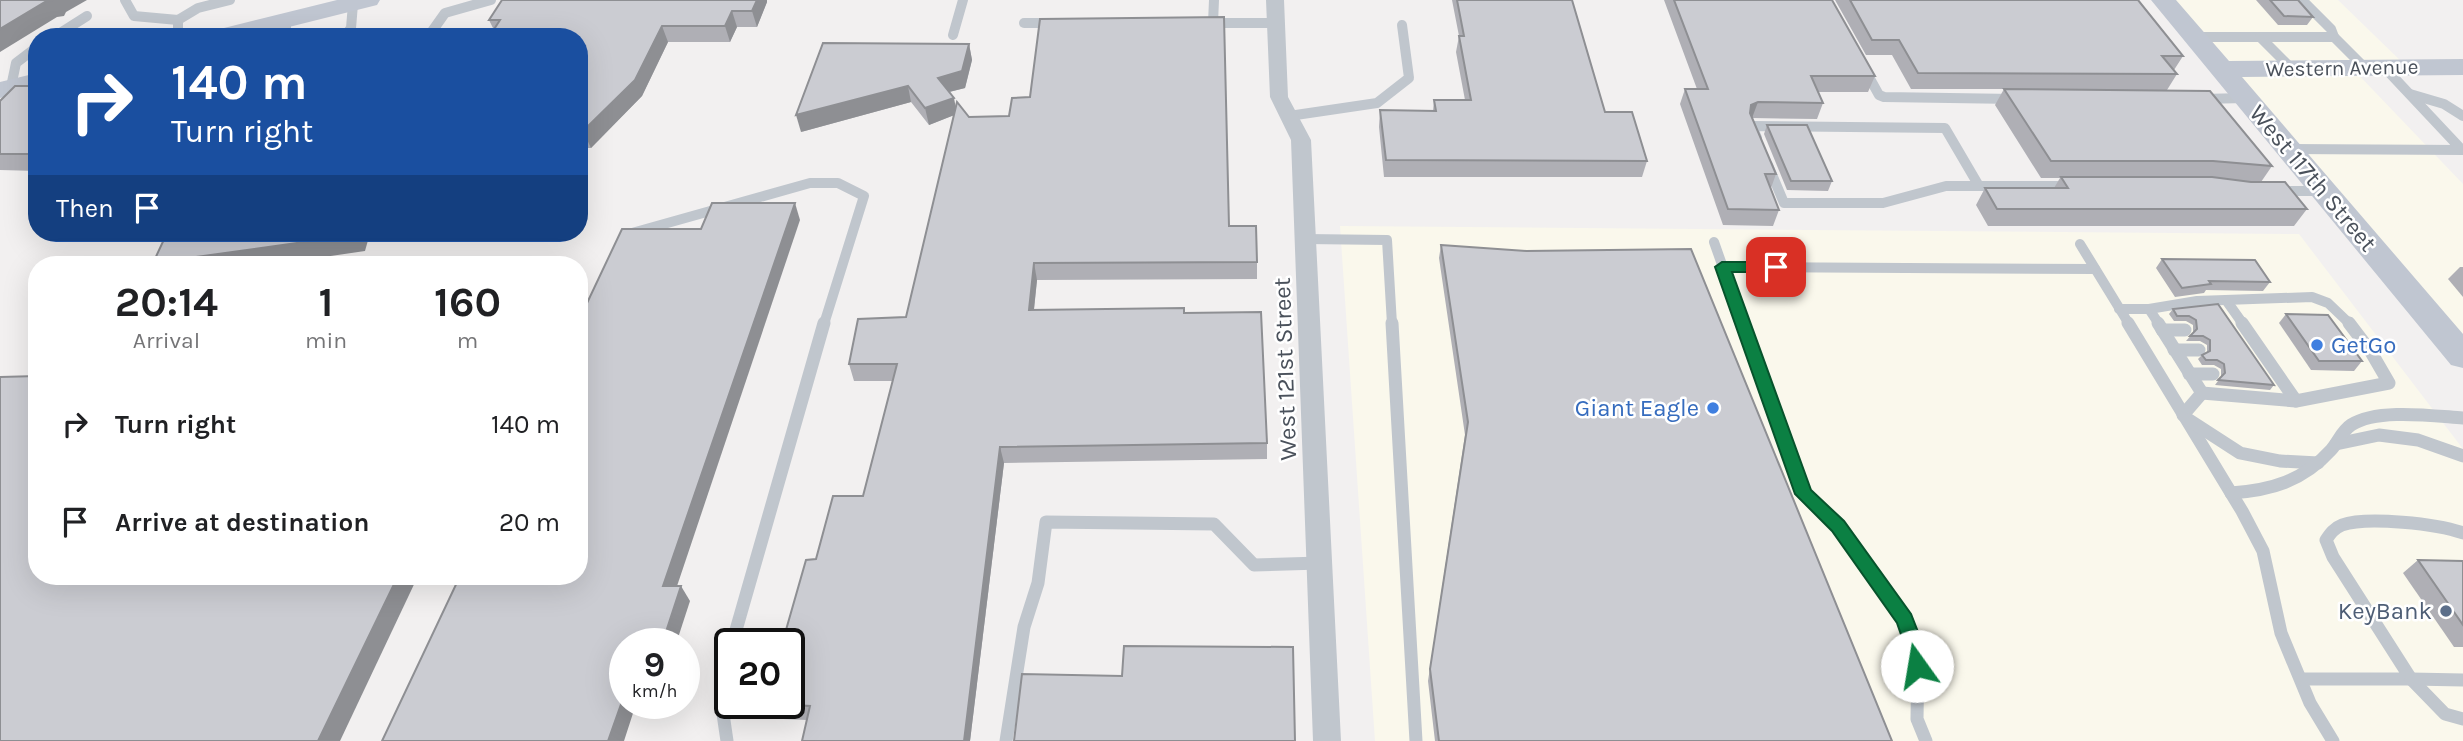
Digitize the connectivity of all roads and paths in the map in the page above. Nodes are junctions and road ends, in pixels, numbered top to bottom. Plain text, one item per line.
1 (125, 0) edge
2 (230, 0) edge
3 (491, 0) edge
4 (963, 0) edge
5 (1214, 0) edge
6 (2163, 0) edge
7 (2302, 0) edge
8 (360, 2) edge
9 (1275, 11) edge
10 (87, 16) dead end
11 (178, 20) junction
12 (1024, 23) dead end
13 (1065, 23) edge
14 (1200, 23) edge
15 (1213, 23) junction
16 (1402, 25) dead end
17 (68, 28) edge
18 (178, 28) edge
19 (286, 28) edge
20 (351, 28) edge
21 (434, 28) edge
22 (953, 35) dead end
23 (2194, 37) junction
24 (2260, 37) junction
25 (2334, 37) junction
26 (28, 54) edge
27 (1859, 60) edge
28 (2290, 67) junction
29 (2374, 67) junction
30 (2463, 67) edge
31 (2221, 69) junction
32 (16, 86) edge
33 (2408, 94) junction
34 (2023, 99) edge
35 (2194, 99) edge
36 (2246, 99) junction
37 (1289, 116) junction
38 (2463, 116) edge
39 (2289, 149) junction
40 (2463, 150) edge
41 (1979, 186) junction
42 (2090, 186) edge
43 (2265, 191) edge
44 (2325, 191) junction
45 (623, 236) edge
46 (1306, 239) junction
47 (1714, 242) dead end
48 (2080, 244) dead end
49 (1722, 267) junction
50 (2095, 270) junction
51 (2226, 300) junction
52 (2119, 309) junction
53 (2149, 309) junction
54 (2161, 330) junction
55 (2185, 330) dead end
56 (2232, 330) edge
57 (2247, 330) junction
58 (2175, 350) junction
59 (2199, 350) dead end
60 (2463, 356) edge
61 (2189, 374) junction
62 (2213, 374) dead end
63 (2261, 374) edge
64 (2277, 374) junction
65 (2202, 393) junction
66 (2297, 401) junction
67 (2183, 415) junction
68 (2463, 418) edge
69 (2336, 444) junction
70 (2463, 456) edge
71 (2318, 463) junction
72 (2231, 493) junction
73 (2463, 533) edge
74 (1320, 563) junction
75 (737, 628) edge
76 (2302, 679) junction
77 (2411, 679) junction
78 (2463, 680) edge
79 (724, 719) edge
80 (2463, 719) edge
81 (727, 741) edge
82 (1006, 741) edge
83 (1327, 741) edge
84 (1416, 741) edge
85 (1926, 741) edge
86 (2333, 741) edge

1 - 11 lane
2 - 11 lane
3 - 21 lane
4 - 22 lane
5 - 15 lane
6 - 23 main road, West 117th Street
7 - 25 lane
8 - 19 main road
8 - 20 lane
9 - 15 lane
9 - 37 street, West 121st Street
10 - 17 lane
11 - 18 lane
12 - 13 lane
14 - 15 lane
16 - 37 lane
23 - 24 lane
23 - 31 main road, West 117th Street
24 - 25 lane
24 - 28 lane
25 - 29 lane
26 - 32 lane
27 - 34 lane
28 - 29 main road, Western Avenue
28 - 31 main road, Western Avenue
29 - 30 main road, Western Avenue
29 - 33 lane
31 - 36 main road, West 117th Street
33 - 38 lane
33 - 40 lane
35 - 36 lane
36 - 39 main road, West 117th Street
37 - 46 street, West 121st Street
39 - 40 lane
39 - 44 main road, West 117th Street
41 - 41 lane
41 - 42 lane
43 - 44 lane
44 - 60 main road, West 117th Street
45 - 75 lane
46 - 74 street, West 121st Street
46 - 84 lane
47 - 49 lane
48 - 50 lane
49 - 50 lane
49 - 85 lane
50 - 52 lane
51 - 53 lane
51 - 57 lane
51 - 66 lane
52 - 53 lane
52 - 67 lane
53 - 54 lane
54 - 55 lane
54 - 58 lane
56 - 57 lane
57 - 64 lane
58 - 59 lane
58 - 61 lane
61 - 62 lane
61 - 65 lane
63 - 64 lane
64 - 66 lane
65 - 66 lane
65 - 67 lane
67 - 71 lane
67 - 72 lane
68 - 69 lane
69 - 70 lane
69 - 71 lane
71 - 72 lane
72 - 76 lane
73 - 77 lane
74 - 82 lane
74 - 83 street, West 121st Street
76 - 77 lane
76 - 86 lane
77 - 78 lane
77 - 80 lane
79 - 81 lane

